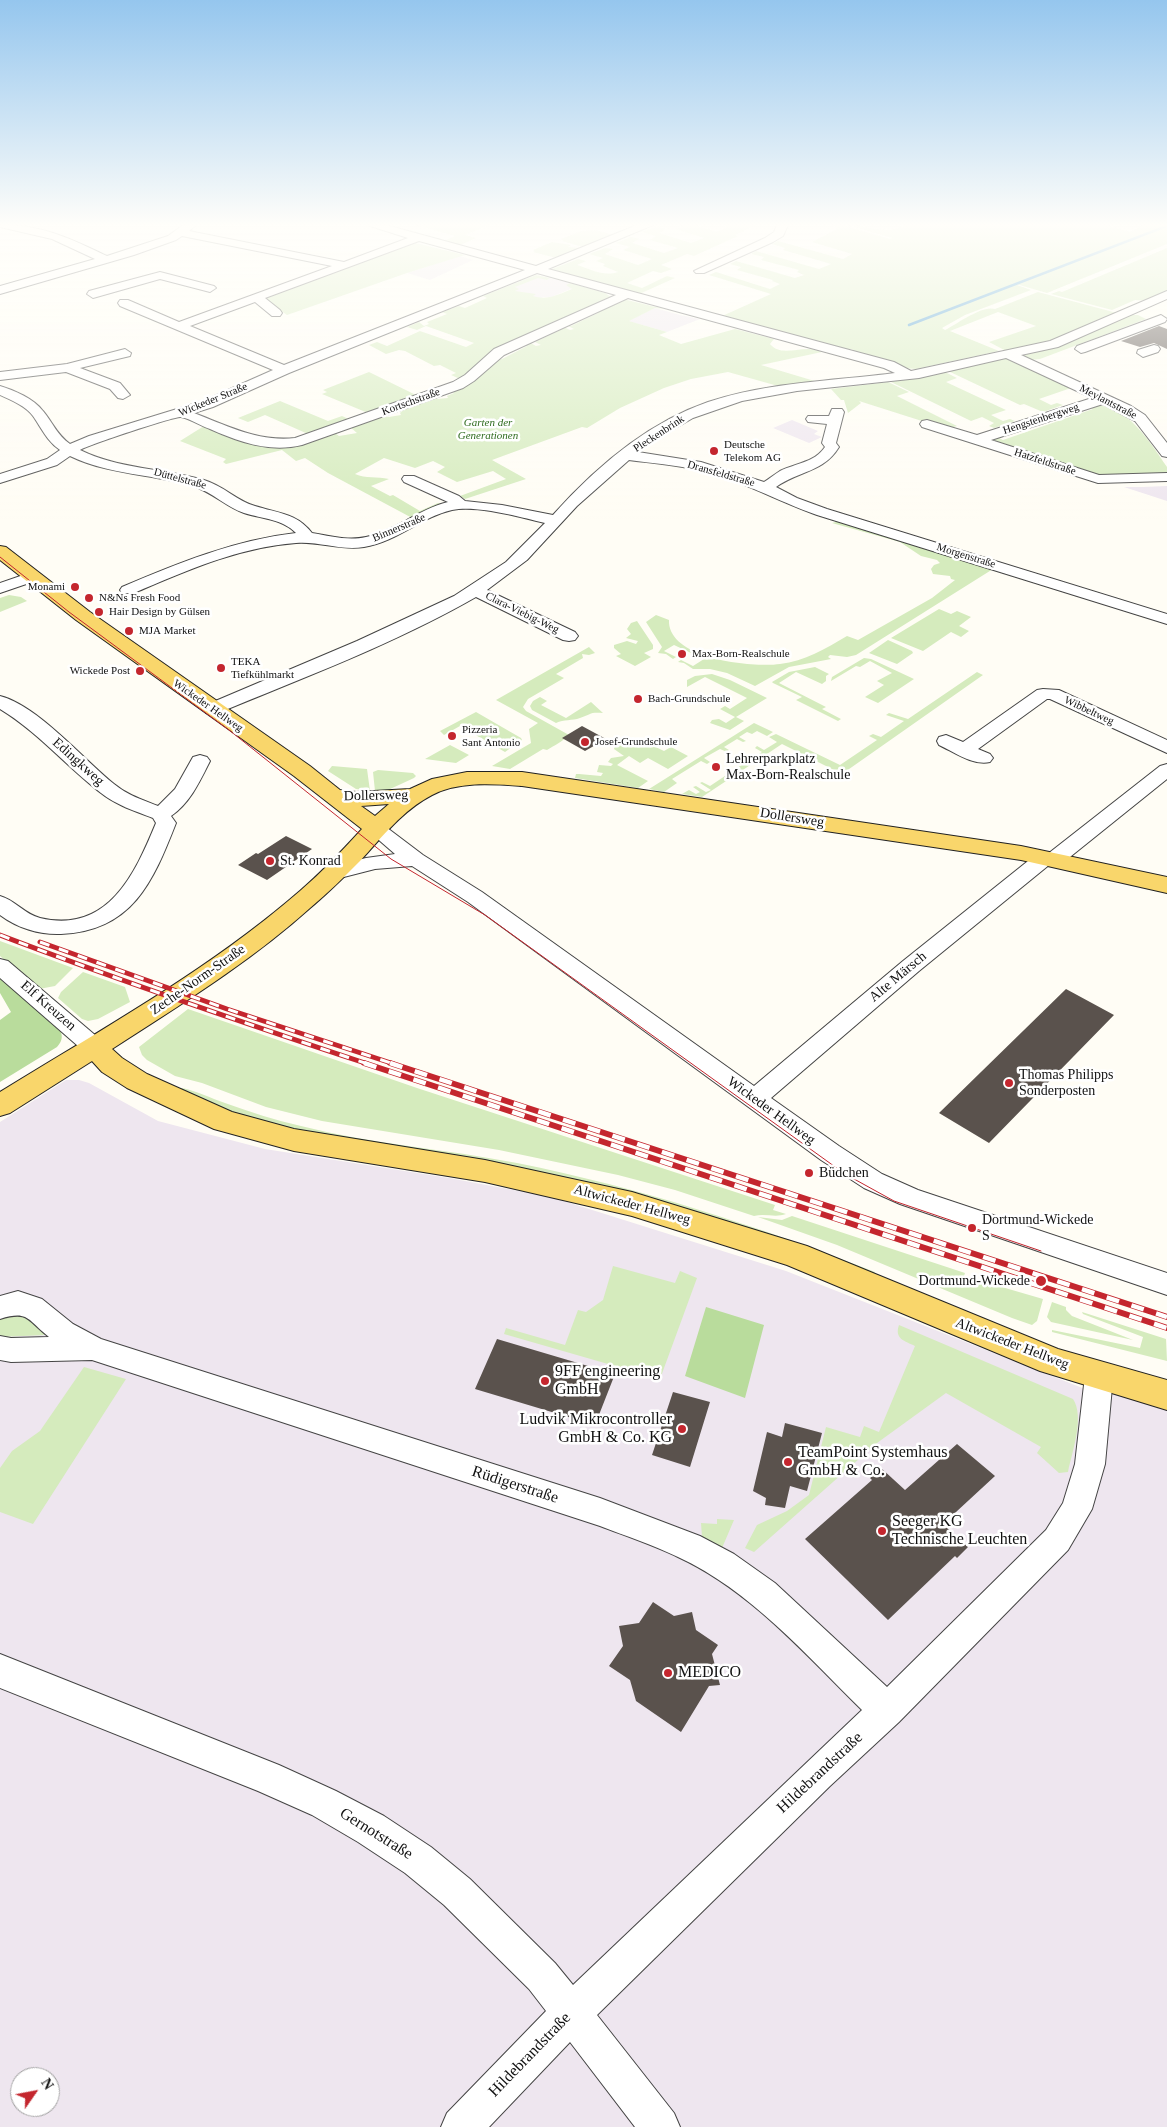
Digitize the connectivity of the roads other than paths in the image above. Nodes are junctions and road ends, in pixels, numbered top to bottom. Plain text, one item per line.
1 (175, 324) edge
2 (184, 324) edge
3 (399, 324) edge
4 (560, 324) edge
5 (735, 324) edge
6 (1100, 324) edge
7 (1152, 324) edge
8 (179, 326) junction
9 (1073, 352) dead end
10 (125, 354) dead end
11 (1008, 354) junction
12 (67, 368) junction
13 (284, 370) junction
14 (910, 375) junction
15 (0, 376) edge
16 (0, 390) edge
17 (123, 395) dead end
18 (1104, 399) junction
19 (183, 412) junction
20 (814, 419) dead end
21 (926, 424) dead end
22 (977, 440) junction
23 (71, 450) junction
24 (1167, 453) edge
25 (627, 455) junction
26 (1167, 477) edge
27 (0, 479) edge
28 (409, 479) dead end
29 (766, 488) junction
30 (461, 505) junction
31 (556, 520) junction
32 (307, 537) junction
33 (0, 551) edge
34 (32, 576) junction
35 (0, 588) edge
36 (128, 590) dead end
37 (476, 590) junction
38 (1167, 619) edge
39 (569, 636) dead end
40 (0, 701) edge
41 (212, 709) junction
42 (946, 741) dead end
43 (1167, 747) edge
44 (964, 750) junction
45 (982, 758) dead end
46 (200, 761) dead end
47 (1167, 770) edge
48 (416, 795) junction
49 (336, 796) junction
50 (160, 814) junction
51 (375, 828) junction
52 (1049, 859) junction
53 (416, 860) junction
54 (336, 872) junction
55 (1167, 885) edge
56 (0, 904) edge
57 (0, 966) edge
58 (94, 1047) junction
59 (754, 1099) junction
60 (0, 1106) edge
61 (1167, 1284) edge
62 (0, 1308) edge
63 (0, 1348) edge
64 (93, 1348) junction
65 (1099, 1376) junction
66 (1167, 1395) edge
67 (0, 1671) edge
68 (887, 1710) junction
69 (571, 2012) junction
70 (461, 2127) edge
71 (660, 2127) edge

1 - 8 street
2 - 8 street
3 - 13 street, Wickeder Straße
4 - 19 street, Kortschstraße
5 - 14 street
6 - 11 street, Pleckenbrink
7 - 9 street
8 - 13 street
10 - 12 street
11 - 14 street, Pleckenbrink
11 - 18 street, Meylantstraße
12 - 15 street
12 - 17 street
13 - 19 street, Wickeder Straße
14 - 25 street, Pleckenbrink
16 - 23 street, Düttelstraße
18 - 22 street, Hengstenbergweg
18 - 24 street, Meylantstraße
19 - 23 street, Wickeder Straße
20 - 29 street, Dransfeldstraße
21 - 22 street, Hatzfeldstraße
22 - 26 street, Hatzfeldstraße
23 - 27 street, Wickeder Straße
23 - 32 street, Düttelstraße
25 - 29 street, Dransfeldstraße
25 - 31 street, Pleckenbrink
28 - 30 street
29 - 38 street, Morgenstraße
30 - 31 street, Binnerstraße
30 - 32 street, Binnerstraße
31 - 37 street, Pleckenbrink
32 - 36 street, Binnerstraße
33 - 34 main road, Wickeder Hellweg
34 - 35 street
34 - 41 main road, Wickeder Hellweg
37 - 39 street, Clara-Viebig-Weg
37 - 41 street, Pleckenbrink
40 - 50 street, Edingkweg
41 - 49 main road, Wickeder Hellweg
42 - 44 street
43 - 44 street, Wibbeltweg
44 - 45 street
46 - 50 street
47 - 52 street, Alte Märsch
48 - 49 main road, Dollersweg
48 - 51 main road, Dollersweg
48 - 52 main road, Dollersweg
49 - 51 main road, Wickeder Hellweg
50 - 56 street
51 - 53 street, Wickeder Hellweg
51 - 54 main road, Zeche-Norm-Straße
52 - 55 main road, Dollersweg
52 - 59 street, Alte Märsch
53 - 54 street
53 - 59 street, Wickeder Hellweg
54 - 58 main road, Zeche-Norm-Straße
57 - 58 street, Elf Kreuzen
58 - 60 main road, Zeche-Norm-Straße
58 - 65 main road, Altwickeder Hellweg
59 - 61 street, Wickeder Hellweg
62 - 64 street, Rüdigerstraße
63 - 64 street, Rüdigerstraße
64 - 68 street, Rüdigerstraße
65 - 66 main road, Altwickeder Hellweg
65 - 68 street, Hildebrandstraße
67 - 69 street, Gernotstraße
68 - 69 street, Hildebrandstraße
69 - 70 street, Hildebrandstraße
69 - 71 street, Gernotstraße

